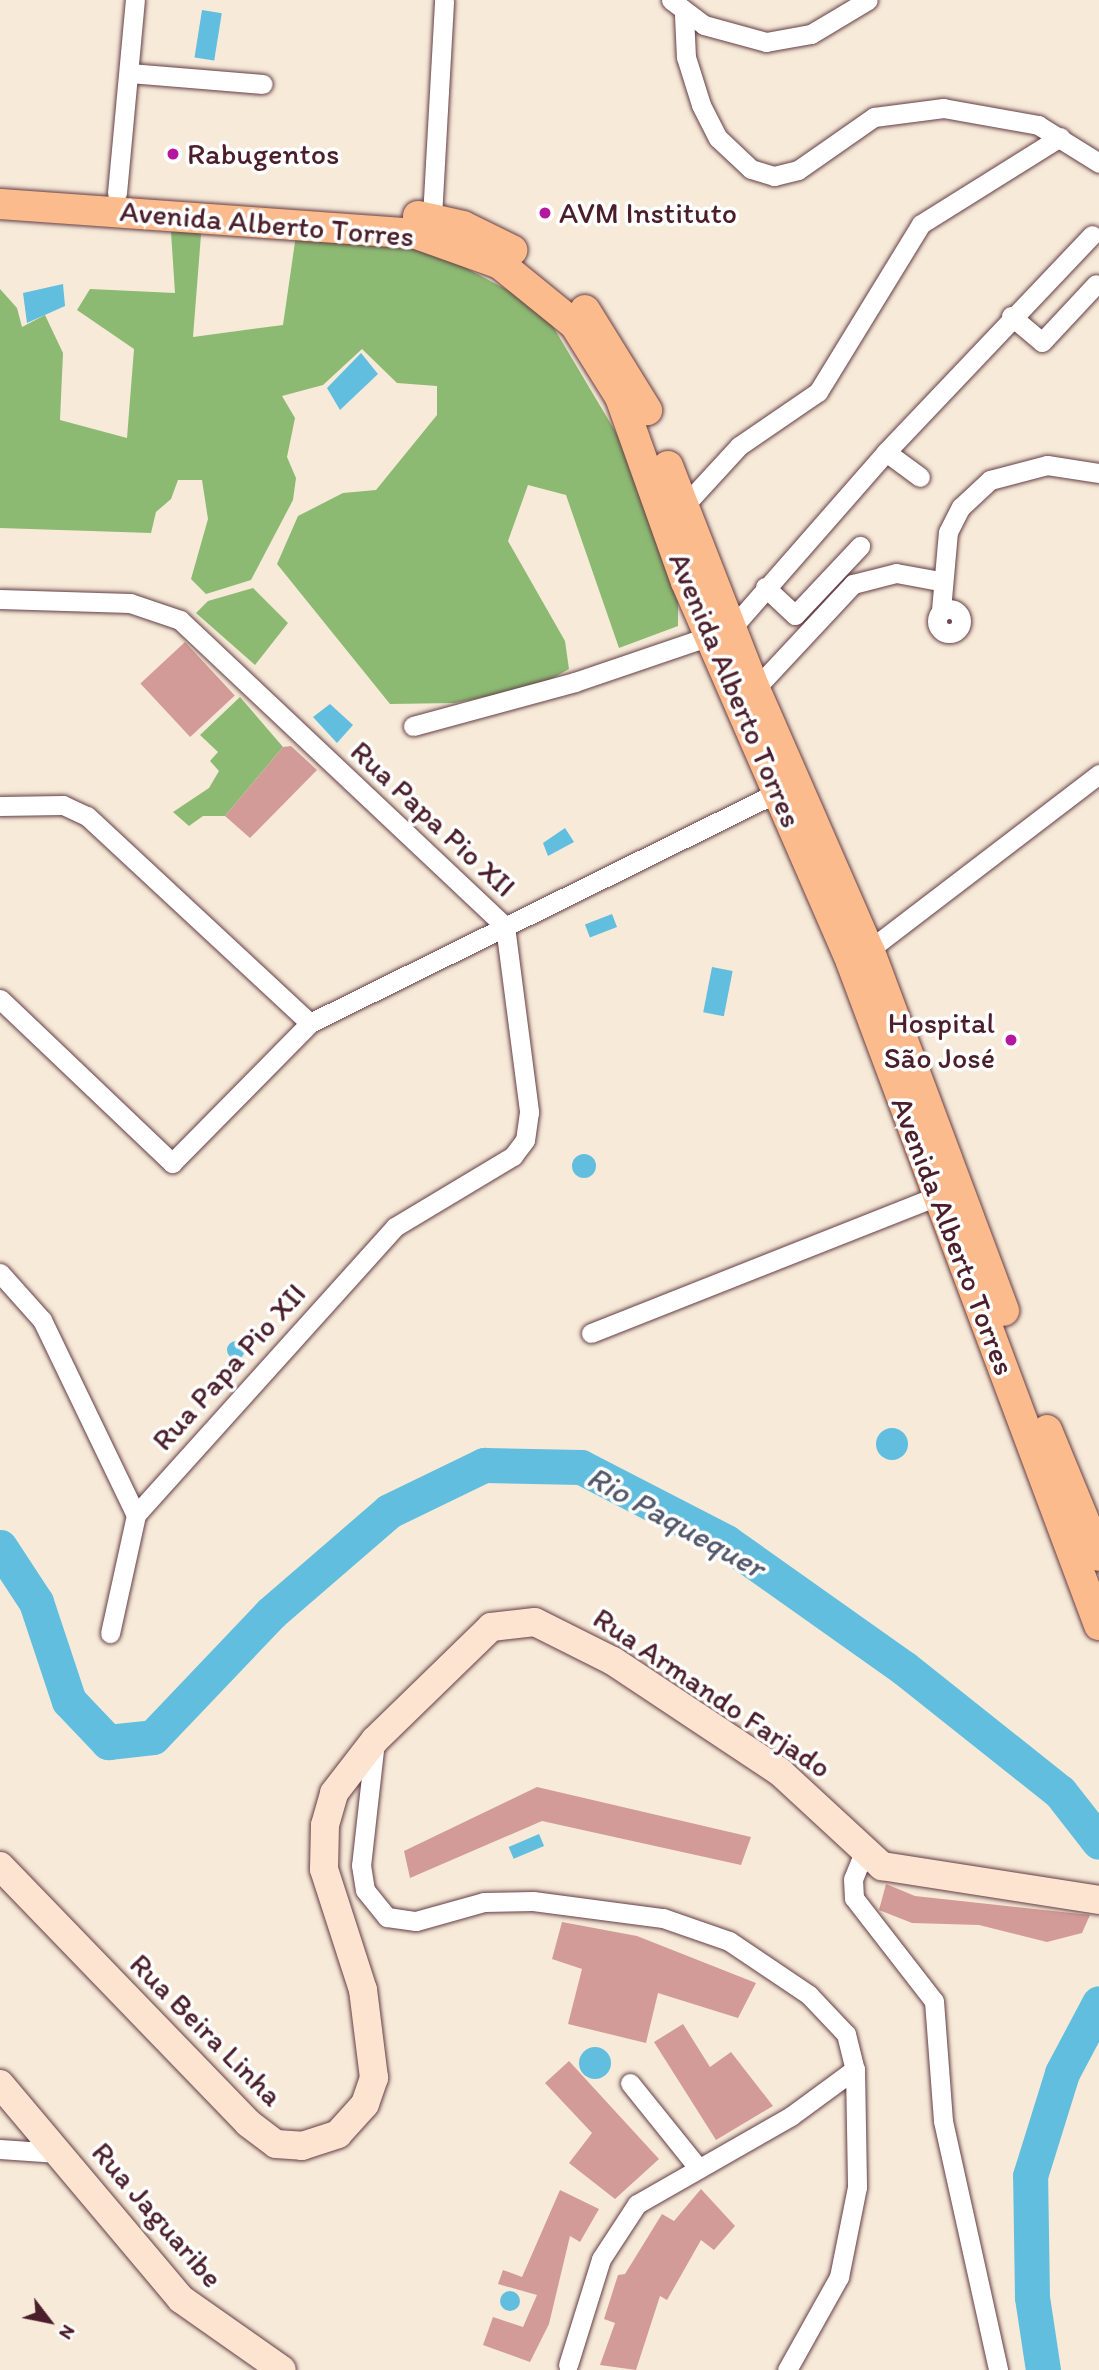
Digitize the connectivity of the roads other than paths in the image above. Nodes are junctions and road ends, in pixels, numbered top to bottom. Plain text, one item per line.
1 (135, 0) edge
2 (444, 0) edge
3 (671, 0) edge
4 (869, 0) edge
5 (684, 15) junction
6 (130, 73) junction
7 (263, 84) dead end
8 (1060, 137) junction
9 (1099, 163) edge
10 (0, 185) edge
11 (117, 193) junction
12 (0, 204) edge
13 (432, 217) junction
14 (1092, 235) dead end
15 (1096, 284) dead end
16 (1011, 316) junction
17 (886, 452) junction
18 (1099, 473) edge
19 (920, 477) dead end
20 (683, 507) junction
21 (860, 546) dead end
22 (940, 581) junction
23 (765, 587) junction
24 (0, 598) edge
25 (941, 610) dead end
26 (720, 632) junction
27 (755, 689) junction
28 (413, 726) dead end
29 (1099, 774) edge
30 (776, 793) junction
31 (0, 806) edge
32 (505, 926) junction
33 (861, 957) junction
34 (0, 999) edge
35 (310, 1023) junction
36 (939, 1195) junction
37 (0, 1273) edge
38 (592, 1333) dead end
39 (136, 1515) junction
40 (1099, 1556) edge
41 (1099, 1625) edge
42 (110, 1633) dead end
43 (375, 1740) junction
44 (864, 1852) junction
45 (0, 1866) edge
46 (1088, 1899) edge
47 (855, 2070) junction
48 (374, 2078) joint
49 (630, 2083) dead end
50 (0, 2084) edge
51 (0, 2149) edge
52 (58, 2153) junction
53 (696, 2165) junction
54 (568, 2365) dead end
55 (282, 2370) edge
56 (787, 2370) edge
57 (998, 2370) edge

1 - 6 street
2 - 13 street
3 - 5 street
4 - 5 street
5 - 8 street
6 - 7 street
6 - 11 street
8 - 9 street
8 - 20 street
10 - 11 main road, Avenida Alberto Torres
11 - 13 main road, Avenida Alberto Torres
12 - 26 main road, Avenida Alberto Torres
13 - 20 main road, Avenida Alberto Torres
14 - 16 street
15 - 16 street
16 - 17 street
17 - 19 street
17 - 23 street
18 - 22 street
20 - 26 main road, Avenida Alberto Torres
21 - 23 street
22 - 25 street
22 - 27 street
23 - 26 street
24 - 32 street, Rua Papa Pio XII
26 - 27 main road, Avenida Alberto Torres
26 - 28 street
26 - 30 main road, Avenida Alberto Torres
27 - 33 main road, Avenida Alberto Torres
29 - 33 street
30 - 32 street
30 - 33 main road, Avenida Alberto Torres
31 - 35 street
32 - 35 street
32 - 39 street, Rua Papa Pio XII
33 - 36 main road, Avenida Alberto Torres
33 - 40 main road, Avenida Alberto Torres
34 - 35 street
36 - 38 street
36 - 41 main road, Avenida Alberto Torres
37 - 39 street
39 - 42 street, Rua Papa Pio XII
43 - 44 street, Rua Armando Farjado
43 - 47 street
43 - 48 street, Rua Armando Farjado
44 - 46 street, Rua Armando Farjado
44 - 57 street
45 - 48 street, Rua Beira Linha
47 - 53 street
47 - 56 street
49 - 53 street
50 - 52 street, Rua Jaguaribe
51 - 52 street
52 - 55 street, Rua Jaguaribe
53 - 54 street

